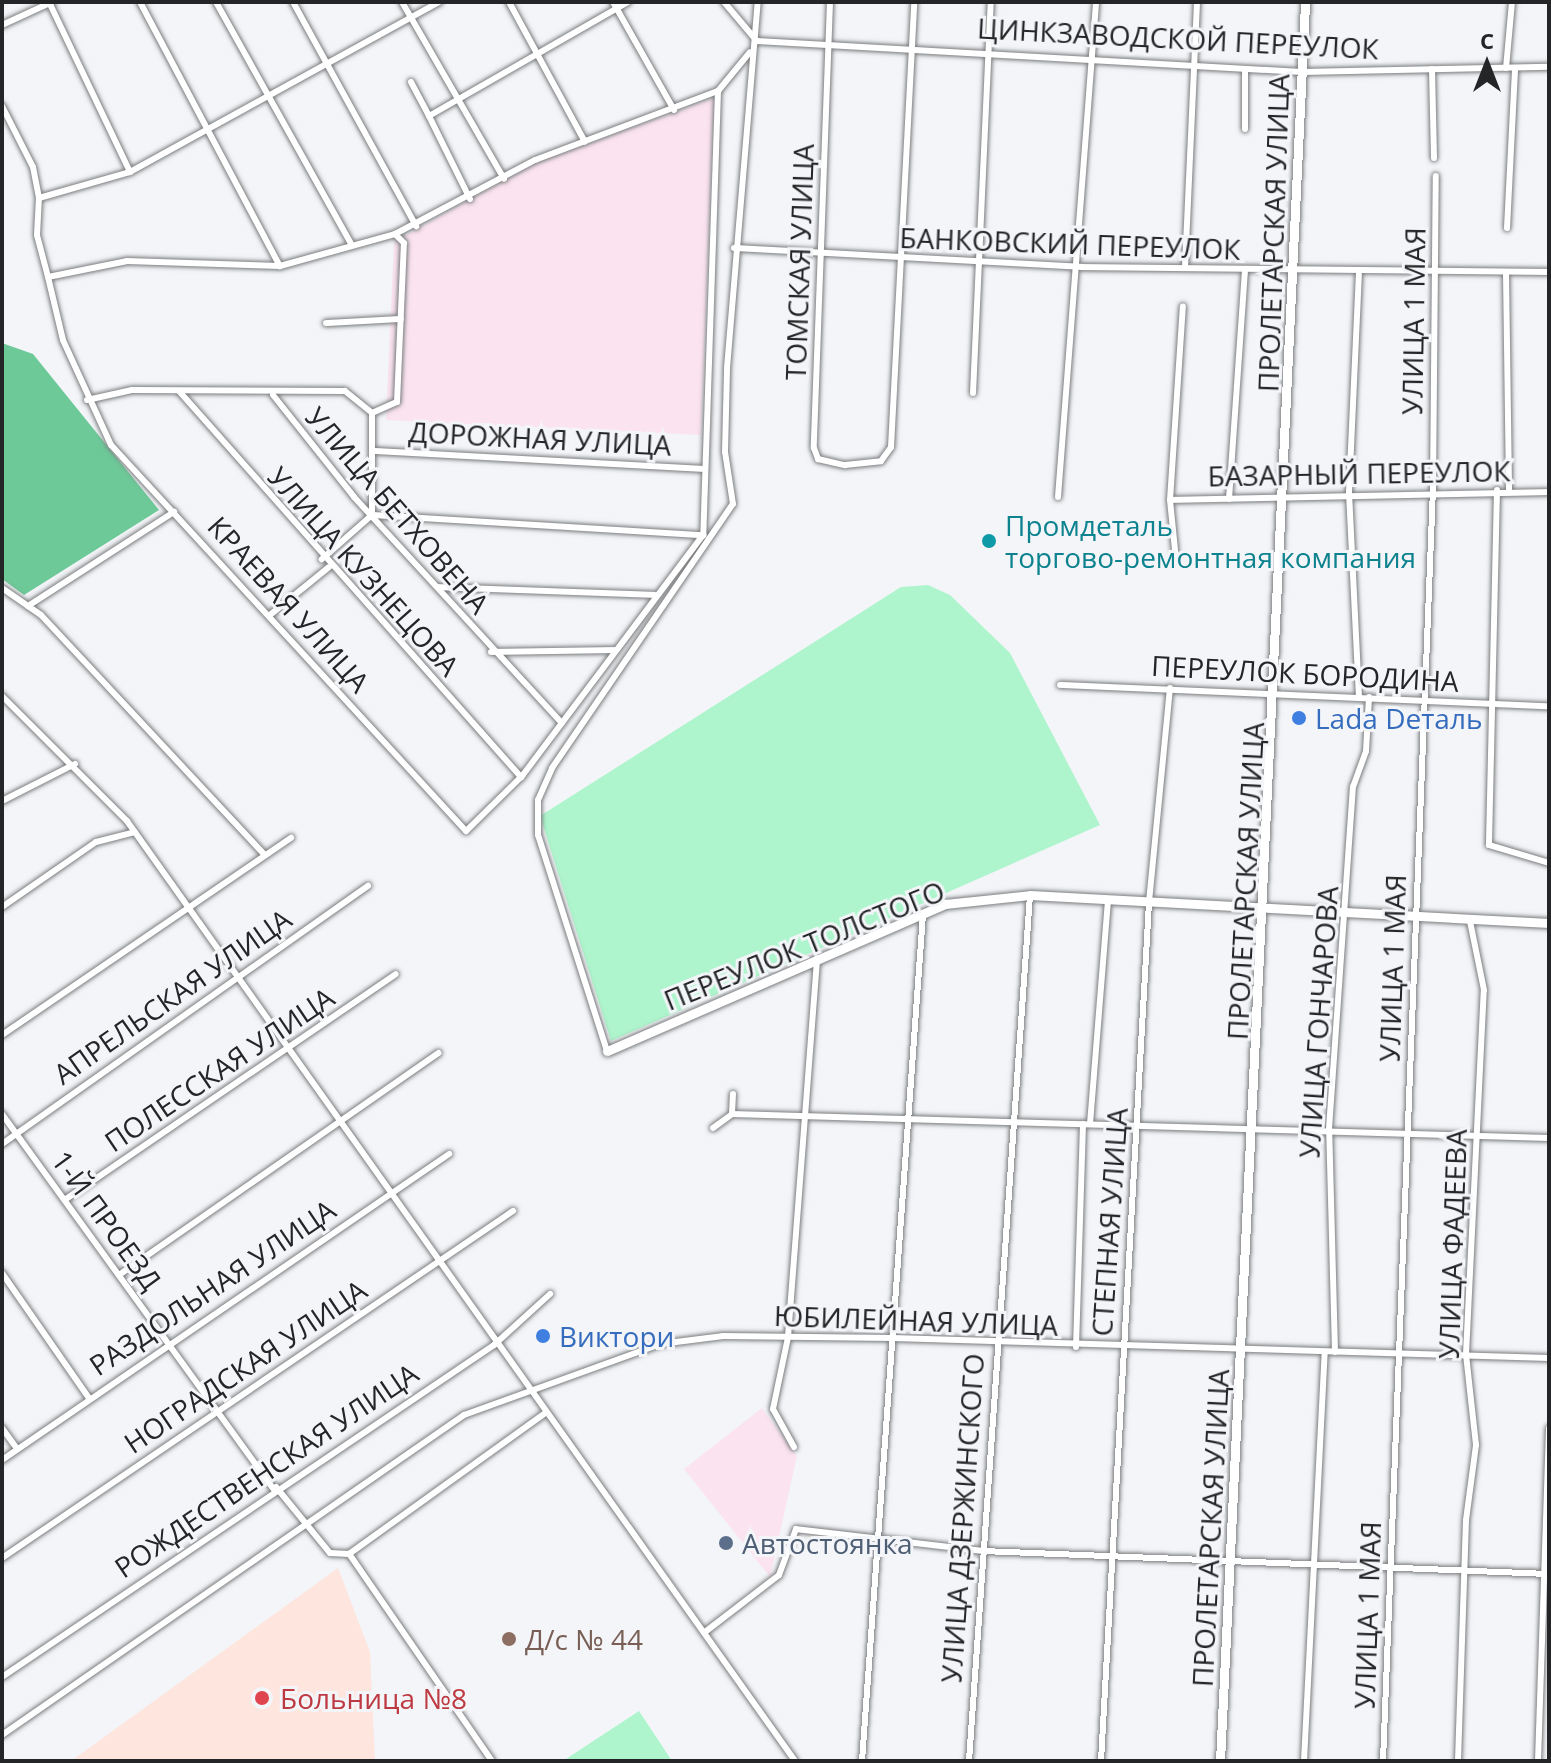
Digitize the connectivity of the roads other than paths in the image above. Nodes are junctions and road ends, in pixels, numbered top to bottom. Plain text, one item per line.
1 (50, 2) edge
2 (140, 2) edge
3 (216, 2) edge
4 (293, 2) edge
5 (402, 2) edge
6 (439, 2) edge
7 (509, 2) edge
8 (628, 2) edge
9 (724, 2) edge
10 (758, 2) edge
11 (830, 2) edge
12 (914, 2) edge
13 (991, 2) edge
14 (1096, 2) edge
15 (1197, 2) edge
16 (1305, 2) edge
17 (1512, 2) edge
18 (615, 5) edge
19 (411, 17) junction
20 (2, 25) edge
21 (757, 41) junction
22 (830, 43) junction
23 (913, 45) junction
24 (750, 52) junction
25 (989, 52) junction
26 (539, 54) junction
27 (1093, 59) junction
28 (327, 64) junction
29 (1195, 67) junction
30 (1549, 67) edge
31 (1506, 68) junction
32 (1515, 68) junction
33 (1245, 69) junction
34 (1432, 69) junction
35 (1302, 72) junction
36 (411, 82) dead end
37 (718, 91) junction
38 (268, 97) junction
39 (459, 101) junction
40 (2, 106) edge
41 (674, 110) junction
42 (429, 116) junction
43 (209, 129) junction
44 (1245, 129) dead end
45 (585, 142) junction
46 (1434, 158) dead end
47 (130, 172) junction
48 (1436, 176) dead end
49 (504, 179) junction
50 (39, 198) junction
51 (470, 199) junction
52 (416, 226) junction
53 (1507, 228) dead end
54 (395, 234) junction
55 (352, 245) junction
56 (734, 248) junction
57 (822, 255) junction
58 (905, 260) junction
59 (982, 264) junction
60 (280, 266) junction
61 (1081, 267) junction
62 (1185, 267) junction
63 (1245, 270) junction
64 (1293, 272) junction
65 (1549, 272) edge
66 (1506, 273) junction
67 (1359, 274) junction
68 (1435, 274) junction
69 (48, 277) junction
70 (1183, 306) dead end
71 (401, 319) junction
72 (326, 323) dead end
73 (179, 391) junction
74 (973, 393) dead end
75 (273, 395) junction
76 (87, 400) junction
77 (372, 413) junction
78 (374, 451) junction
79 (702, 469) junction
80 (1433, 489) junction
81 (1497, 490) junction
82 (1509, 490) junction
83 (1349, 492) junction
84 (1549, 492) edge
85 (1229, 495) junction
86 (1058, 497) dead end
87 (1284, 499) junction
88 (1170, 500) junction
89 (174, 512) junction
90 (372, 515) junction
91 (703, 535) junction
92 (322, 559) junction
93 (1176, 560) dead end
94 (329, 567) junction
95 (437, 587) junction
96 (2, 588) edge
97 (655, 595) junction
98 (28, 606) junction
99 (270, 615) junction
100 (614, 650) junction
101 (491, 652) junction
102 (1060, 685) dead end
103 (1170, 688) junction
104 (1275, 693) junction
105 (2, 696) edge
106 (1359, 697) junction
107 (1369, 697) junction
108 (1423, 700) junction
109 (1492, 703) junction
110 (1549, 706) edge
111 (562, 723) junction
112 (75, 764) junction
113 (521, 777) junction
114 (2, 801) edge
115 (135, 832) junction
116 (291, 838) dead end
117 (265, 855) junction
118 (1549, 863) edge
119 (368, 886) dead end
120 (1030, 895) junction
121 (1108, 900) junction
122 (1149, 902) junction
123 (190, 906) junction
124 (2, 907) edge
125 (1266, 909) junction
126 (923, 914) junction
127 (1348, 914) junction
128 (1415, 917) junction
129 (1470, 921) junction
130 (1549, 923) edge
131 (817, 958) junction
132 (239, 974) junction
133 (396, 974) dead end
134 (2, 1035) edge
135 (291, 1046) junction
136 (607, 1051) joint
137 (438, 1053) dead end
138 (733, 1094) dead end
139 (2, 1114) edge
140 (732, 1114) junction
141 (802, 1114) junction
142 (909, 1117) junction
143 (343, 1119) junction
144 (1015, 1121) junction
145 (1086, 1124) junction
146 (1138, 1125) junction
147 (1255, 1127) junction
148 (713, 1128) dead end
149 (1329, 1129) junction
150 (1409, 1132) junction
151 (16, 1134) junction
152 (1477, 1135) junction
153 (1549, 1138) edge
154 (2, 1144) edge
155 (449, 1154) dead end
156 (392, 1192) junction
157 (66, 1199) junction
158 (513, 1211) dead end
159 (439, 1260) junction
160 (2, 1273) edge
161 (119, 1275) junction
162 (550, 1294) dead end
163 (788, 1337) junction
164 (893, 1338) junction
165 (168, 1342) junction
166 (996, 1343) junction
167 (494, 1345) junction
168 (1076, 1347) junction
169 (1122, 1348) junction
170 (1243, 1351) junction
171 (1335, 1352) junction
172 (1325, 1353) junction
173 (1398, 1353) junction
174 (1466, 1354) junction
175 (1549, 1358) edge
176 (529, 1389) junction
177 (89, 1398) junction
178 (213, 1413) junction
179 (544, 1414) junction
180 (2, 1428) edge
181 (1549, 1428) edge
182 (794, 1447) dead end
183 (17, 1449) junction
184 (2, 1460) edge
185 (274, 1488) junction
186 (311, 1526) junction
187 (878, 1539) junction
188 (983, 1551) junction
189 (349, 1554) junction
190 (1108, 1554) junction
191 (2, 1558) edge
192 (1228, 1560) junction
193 (1311, 1562) junction
194 (1392, 1563) junction
195 (1463, 1570) junction
196 (1548, 1574) edge
197 (705, 1632) junction
198 (2, 1677) edge
199 (2, 1735) edge
200 (492, 1761) edge
201 (795, 1761) edge
202 (862, 1761) edge
203 (969, 1761) edge
204 (1101, 1761) edge
205 (1220, 1761) edge
206 (1304, 1761) edge
207 (1383, 1761) edge
208 (1458, 1761) edge
209 (1538, 1761) edge

1 - 20 street
1 - 47 street
2 - 43 street
3 - 38 street
4 - 28 street
5 - 19 street
6 - 19 street
7 - 26 street
8 - 18 street
9 - 21 street
10 - 21 street
11 - 22 street, ТОМСКАЯ УЛИЦА
12 - 23 street
13 - 25 street
14 - 27 street
15 - 29 street
16 - 35 main road, ПРОЛЕТАРСКАЯ УЛИЦА
17 - 31 street
18 - 26 street
18 - 41 street
19 - 28 street
19 - 39 street
21 - 22 street, ЦИНКЗАВОДСКОЙ ПЕРЕУЛОК
21 - 24 street
22 - 23 street, ЦИНКЗАВОДСКОЙ ПЕРЕУЛОК
22 - 57 street, ТОМСКАЯ УЛИЦА
23 - 25 street, ЦИНКЗАВОДСКОЙ ПЕРЕУЛОК
23 - 58 street
24 - 37 street
24 - 56 street
25 - 27 street, ЦИНКЗАВОДСКОЙ ПЕРЕУЛОК
25 - 59 street
26 - 39 street
26 - 45 street
27 - 29 street, ЦИНКЗАВОДСКОЙ ПЕРЕУЛОК
27 - 61 street
28 - 38 street
28 - 52 street
29 - 33 street, ЦИНКЗАВОДСКОЙ ПЕРЕУЛОК
29 - 62 street
30 - 32 street, ЦИНКЗАВОДСКОЙ ПЕРЕУЛОК
31 - 32 street, ЦИНКЗАВОДСКОЙ ПЕРЕУЛОК
31 - 34 street, ЦИНКЗАВОДСКОЙ ПЕРЕУЛОК
32 - 53 street
33 - 35 street, ЦИНКЗАВОДСКОЙ ПЕРЕУЛОК
33 - 44 street
34 - 35 street, ЦИНКЗАВОДСКОЙ ПЕРЕУЛОК
34 - 46 street
35 - 64 main road, ПРОЛЕТАРСКАЯ УЛИЦА
36 - 42 street
37 - 41 street
37 - 79 street
38 - 43 street
38 - 55 street
39 - 42 street
39 - 49 street
40 - 50 street, КРАЕВАЯ УЛИЦА
41 - 45 street
42 - 51 street
43 - 47 street
43 - 60 street
45 - 49 street
47 - 50 street
48 - 68 street, УЛИЦА 1 МАЯ
49 - 51 street
50 - 69 street, КРАЕВАЯ УЛИЦА
51 - 52 street
52 - 54 street
54 - 55 street
54 - 71 street
55 - 60 street
56 - 57 street, БАНКОВСКИЙ ПЕРЕУЛОК
56 - 136 street
57 - 58 street, БАНКОВСКИЙ ПЕРЕУЛОК
57 - 58 street, ТОМСКАЯ УЛИЦА
58 - 59 street, БАНКОВСКИЙ ПЕРЕУЛОК
59 - 61 street, БАНКОВСКИЙ ПЕРЕУЛОК
59 - 74 street
60 - 69 street
61 - 62 street, БАНКОВСКИЙ ПЕРЕУЛОК
61 - 86 street
62 - 63 street, БАНКОВСКИЙ ПЕРЕУЛОК
63 - 64 street, БАНКОВСКИЙ ПЕРЕУЛОК
63 - 85 street
64 - 67 street, БАНКОВСКИЙ ПЕРЕУЛОК
64 - 87 main road, ПРОЛЕТАРСКАЯ УЛИЦА
65 - 66 street, БАНКОВСКИЙ ПЕРЕУЛОК
66 - 68 street, БАНКОВСКИЙ ПЕРЕУЛОК
66 - 82 street
67 - 68 street, БАНКОВСКИЙ ПЕРЕУЛОК
67 - 83 street
68 - 80 street, УЛИЦА 1 МАЯ
69 - 76 street, КРАЕВАЯ УЛИЦА
70 - 88 street
71 - 72 street
71 - 77 street
73 - 75 street
73 - 76 street
73 - 92 street, УЛИЦА КУЗНЕЦОВА
75 - 77 street
75 - 90 street, УЛИЦА БЕТХОВЕНА
76 - 89 street, КРАЕВАЯ УЛИЦА
77 - 78 street
78 - 79 street, ДОРОЖНАЯ УЛИЦА
78 - 90 street
79 - 91 street
80 - 81 street, БАЗАРНЫЙ ПЕРЕУЛОК
80 - 83 street, БАЗАРНЫЙ ПЕРЕУЛОК
80 - 108 street, УЛИЦА 1 МАЯ
81 - 82 street, БАЗАРНЫЙ ПЕРЕУЛОК
81 - 109 street
82 - 84 street, БАЗАРНЫЙ ПЕРЕУЛОК
83 - 87 street, БАЗАРНЫЙ ПЕРЕУЛОК
83 - 106 street
85 - 87 street, БАЗАРНЫЙ ПЕРЕУЛОК
85 - 88 street, БАЗАРНЫЙ ПЕРЕУЛОК
87 - 104 main road, ПРОЛЕТАРСКАЯ УЛИЦА
88 - 93 street
89 - 98 street
89 - 99 street, КРАЕВАЯ УЛИЦА
90 - 91 street
90 - 92 street
90 - 95 street, УЛИЦА БЕТХОВЕНА
91 - 97 street
92 - 94 street, УЛИЦА КУЗНЕЦОВА
94 - 99 street
94 - 113 street, УЛИЦА КУЗНЕЦОВА
95 - 97 street
95 - 101 street, УЛИЦА БЕТХОВЕНА
96 - 98 street
97 - 100 street
98 - 117 street
99 - 113 street, КРАЕВАЯ УЛИЦА
100 - 101 street, УЛИЦА БЕТХОВЕНА
100 - 111 street
101 - 111 street, УЛИЦА БЕТХОВЕНА
102 - 103 street, ПЕРЕУЛОК БОРОДИНА
103 - 104 street, ПЕРЕУЛОК БОРОДИНА
103 - 122 street, СТЕПНАЯ УЛИЦА
104 - 106 street, ПЕРЕУЛОК БОРОДИНА
104 - 125 main road, ПРОЛЕТАРСКАЯ УЛИЦА
105 - 112 street
106 - 107 street, ПЕРЕУЛОК БОРОДИНА
107 - 108 street, ПЕРЕУЛОК БОРОДИНА
107 - 127 street, УЛИЦА ГОНЧАРОВА
108 - 109 street, ПЕРЕУЛОК БОРОДИНА
108 - 128 street, УЛИЦА 1 МАЯ
109 - 110 street, ПЕРЕУЛОК БОРОДИНА
109 - 118 street
111 - 113 street
112 - 114 street
112 - 115 street
115 - 123 street
115 - 124 street
116 - 117 street
117 - 123 street
119 - 132 street, АПРЕЛЬСКАЯ УЛИЦА
120 - 121 main road, ПЕРЕУЛОК ТОЛСТОГО
120 - 126 main road, ПЕРЕУЛОК ТОЛСТОГО
120 - 144 street, УЛИЦА ДЗЕРЖИНСКОГО
121 - 122 main road, ПЕРЕУЛОК ТОЛСТОГО
121 - 145 street
122 - 125 main road, ПЕРЕУЛОК ТОЛСТОГО
122 - 146 street, СТЕПНАЯ УЛИЦА
123 - 132 street
123 - 134 street
125 - 127 main road, ПЕРЕУЛОК ТОЛСТОГО
125 - 147 main road, ПРОЛЕТАРСКАЯ УЛИЦА
126 - 131 main road, ПЕРЕУЛОК ТОЛСТОГО
126 - 142 street
127 - 128 main road, ПЕРЕУЛОК ТОЛСТОГО
127 - 149 street, УЛИЦА ГОНЧАРОВА
128 - 129 main road, ПЕРЕУЛОК ТОЛСТОГО
128 - 150 street, УЛИЦА 1 МАЯ
129 - 130 main road, ПЕРЕУЛОК ТОЛСТОГО
129 - 152 street, УЛИЦА ФАДЕЕВА
131 - 136 main road, ПЕРЕУЛОК ТОЛСТОГО
131 - 141 street
132 - 135 street
132 - 151 street, АПРЕЛЬСКАЯ УЛИЦА
133 - 135 street, ПОЛЕССКАЯ УЛИЦА
135 - 143 street
135 - 157 street, ПОЛЕССКАЯ УЛИЦА
137 - 143 street
138 - 140 street
139 - 151 street, 1-Й ПРОЕЗД
140 - 141 street
140 - 148 street
141 - 142 street
141 - 163 street
142 - 144 street
142 - 164 street
143 - 156 street
143 - 161 street
144 - 145 street
144 - 166 street, УЛИЦА ДЗЕРЖИНСКОГО
145 - 146 street
145 - 168 street
146 - 147 street
146 - 169 street, СТЕПНАЯ УЛИЦА
147 - 149 street
147 - 170 main road, ПРОЛЕТАРСКАЯ УЛИЦА
149 - 150 street
149 - 171 street, УЛИЦА ГОНЧАРОВА
150 - 152 street
150 - 173 street, УЛИЦА 1 МАЯ
151 - 154 street, АПРЕЛЬСКАЯ УЛИЦА
151 - 157 street, 1-Й ПРОЕЗД
152 - 153 street
152 - 174 street, УЛИЦА ФАДЕЕВА
155 - 156 street, РАЗДОЛЬНАЯ УЛИЦА
156 - 159 street
156 - 165 street, РАЗДОЛЬНАЯ УЛИЦА
157 - 161 street, 1-Й ПРОЕЗД
158 - 159 street, НОГРАДСКАЯ УЛИЦА
159 - 167 street
159 - 178 street, НОГРАДСКАЯ УЛИЦА
160 - 177 street
161 - 165 street, 1-Й ПРОЕЗД
162 - 167 street, РОЖДЕСТВЕНСКАЯ УЛИЦА
163 - 164 street, ЮБИЛЕЙНАЯ УЛИЦА
163 - 176 street, ЮБИЛЕЙНАЯ УЛИЦА
163 - 182 street
164 - 166 street, ЮБИЛЕЙНАЯ УЛИЦА
164 - 187 street
165 - 177 street, РАЗДОЛЬНАЯ УЛИЦА
165 - 178 street, 1-Й ПРОЕЗД
166 - 168 street, ЮБИЛЕЙНАЯ УЛИЦА
166 - 188 street, УЛИЦА ДЗЕРЖИНСКОГО
167 - 176 street
167 - 185 street, РОЖДЕСТВЕНСКАЯ УЛИЦА
168 - 169 street, ЮБИЛЕЙНАЯ УЛИЦА
169 - 170 street, ЮБИЛЕЙНАЯ УЛИЦА
169 - 190 street, СТЕПНАЯ УЛИЦА
170 - 172 street, ЮБИЛЕЙНАЯ УЛИЦА
170 - 192 main road, ПРОЛЕТАРСКАЯ УЛИЦА
171 - 172 street, ЮБИЛЕЙНАЯ УЛИЦА
171 - 173 street, ЮБИЛЕЙНАЯ УЛИЦА
172 - 193 street
173 - 174 street, ЮБИЛЕЙНАЯ УЛИЦА
173 - 194 street, УЛИЦА 1 МАЯ
174 - 175 street, ЮБИЛЕЙНАЯ УЛИЦА
174 - 195 street, УЛИЦА ФАДЕЕВА
176 - 179 street
176 - 186 street, ЮБИЛЕЙНАЯ УЛИЦА
177 - 183 street, РАЗДОЛЬНАЯ УЛИЦА
178 - 185 street, 1-Й ПРОЕЗД
178 - 191 street, НОГРАДСКАЯ УЛИЦА
179 - 189 street
179 - 197 street
180 - 183 street
181 - 196 street
183 - 184 street, РАЗДОЛЬНАЯ УЛИЦА
185 - 186 street, 1-Й ПРОЕЗД
185 - 198 street, РОЖДЕСТВЕНСКАЯ УЛИЦА
186 - 189 street, 1-Й ПРОЕЗД
186 - 199 street, ЮБИЛЕЙНАЯ УЛИЦА
187 - 188 street
187 - 197 street
187 - 202 street
188 - 190 street
188 - 203 street, УЛИЦА ДЗЕРЖИНСКОГО
189 - 200 street
190 - 192 street
190 - 204 street, СТЕПНАЯ УЛИЦА
192 - 193 street
192 - 205 main road, ПРОЛЕТАРСКАЯ УЛИЦА
193 - 194 street
193 - 206 street
194 - 195 street
194 - 207 street, УЛИЦА 1 МАЯ
195 - 196 street
195 - 208 street, УЛИЦА ФАДЕЕВА
196 - 209 street
197 - 201 street

